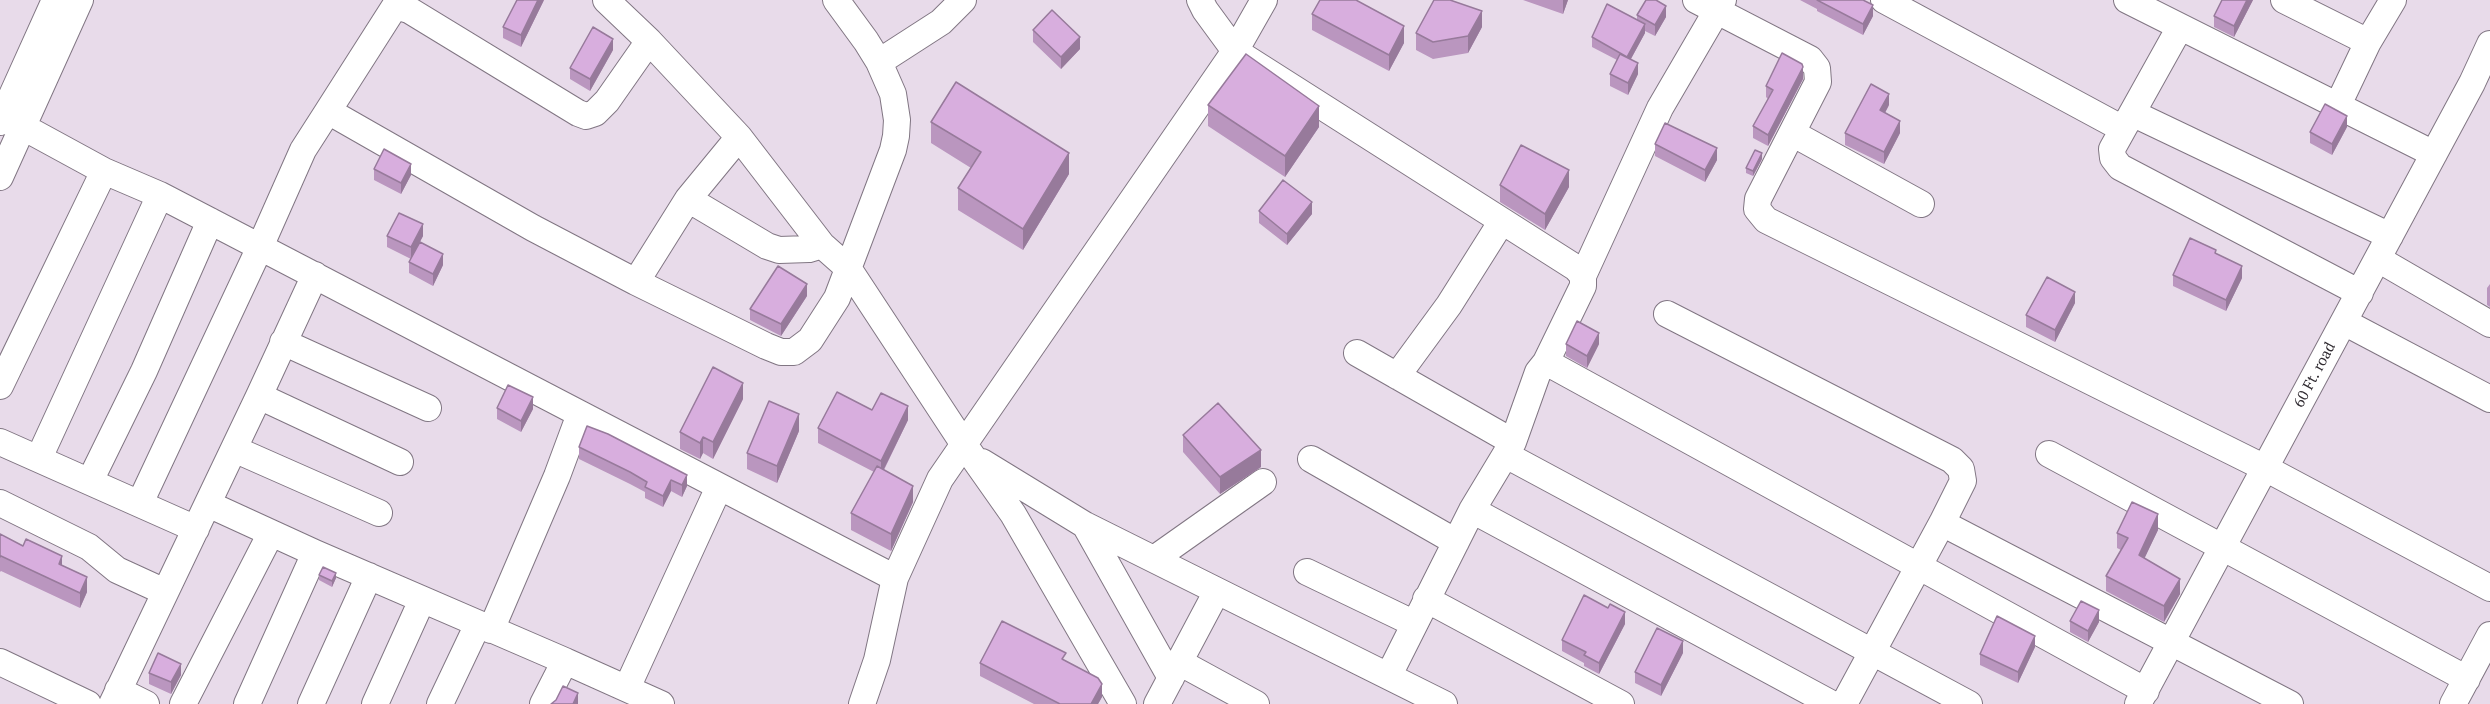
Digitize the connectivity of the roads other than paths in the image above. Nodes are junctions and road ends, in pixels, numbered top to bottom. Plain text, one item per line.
1 (55, 0) edge
2 (80, 0) edge
3 (606, 0) edge
4 (836, 0) edge
5 (963, 0) edge
6 (1200, 0) edge
7 (1264, 0) edge
8 (1884, 0) edge
9 (2127, 0) edge
10 (2284, 0) edge
11 (2393, 0) edge
12 (394, 3) edge
13 (1712, 3) edge
14 (2180, 27) junction
15 (649, 42) junction
16 (2368, 42) junction
17 (2490, 44) edge
18 (1235, 51) junction
19 (879, 62) junction
20 (2481, 88) edge
21 (2338, 105) junction
22 (328, 111) junction
23 (2127, 121) junction
24 (9, 122) edge
25 (1792, 133) junction
26 (739, 137) junction
27 (2434, 154) junction
28 (104, 171) junction
29 (0, 177) edge
30 (160, 195) junction
31 (688, 199) junction
32 (1921, 204) dead end
33 (210, 221) junction
34 (1502, 221) junction
35 (2390, 236) junction
36 (822, 245) junction
37 (260, 247) junction
38 (2378, 260) junction
39 (848, 268) junction
40 (315, 275) junction
41 (1583, 276) junction
42 (636, 282) junction
43 (2360, 293) junction
44 (1667, 314) dead end
45 (2344, 322) junction
46 (2490, 324) edge
47 (283, 342) junction
48 (1357, 353) dead end
49 (1546, 362) junction
50 (1397, 376) junction
51 (0, 386) edge
52 (260, 396) junction
53 (2490, 399) edge
54 (428, 408) dead end
55 (580, 414) junction
56 (0, 442) edge
57 (1510, 448) junction
58 (234, 449) junction
59 (969, 450) junction
60 (2049, 454) dead end
61 (39, 458) junction
62 (1311, 459) dead end
63 (400, 462) dead end
64 (2265, 468) junction
65 (90, 481) junction
66 (1263, 482) dead end
67 (719, 487) junction
68 (0, 503) edge
69 (140, 503) junction
70 (208, 504) junction
71 (1472, 510) junction
72 (379, 513) dead end
73 (1942, 524) junction
74 (1085, 525) junction
75 (196, 529) junction
76 (271, 533) junction
77 (1456, 543) junction
78 (2223, 548) junction
79 (315, 553) junction
80 (1154, 559) junction
81 (1918, 566) junction
82 (1307, 572) dead end
83 (369, 576) junction
84 (895, 578) junction
85 (2490, 588) edge
86 (1217, 591) junction
87 (165, 592) junction
88 (1426, 599) junction
89 (422, 600) junction
90 (1413, 623) junction
91 (484, 627) junction
92 (2490, 635) edge
93 (2171, 642) junction
94 (1872, 652) junction
95 (565, 661) junction
96 (0, 662) edge
97 (1175, 670) junction
98 (1389, 675) junction
99 (2467, 679) junction
100 (627, 688) junction
101 (46, 695) edge
102 (115, 697) edge
103 (2142, 698) edge
104 (88, 704) edge
105 (146, 704) edge
106 (183, 704) edge
107 (247, 704) edge
108 (311, 704) edge
109 (375, 704) edge
110 (440, 704) edge
111 (543, 704) edge
112 (661, 704) edge
113 (862, 704) edge
114 (1123, 704) edge
115 (1157, 704) edge
116 (1256, 704) edge
117 (1444, 704) edge
118 (1621, 704) edge
119 (1832, 704) edge
120 (1844, 704) edge
121 (1969, 704) edge
122 (2290, 704) edge
123 (2453, 704) edge

1 - 24 street
2 - 24 street
3 - 15 street
4 - 19 street
5 - 19 street
6 - 18 street
7 - 18 street
8 - 23 street
9 - 14 street
10 - 16 street
11 - 16 street
12 - 15 street
12 - 22 street
13 - 25 street
13 - 41 street
14 - 21 street
14 - 23 street
15 - 26 street
16 - 21 street
17 - 20 street, 60 Ft. road
18 - 34 street
18 - 59 street
19 - 39 street
20 - 27 street, 60 Ft. road
21 - 27 street
22 - 37 street
22 - 42 street
23 - 35 street
23 - 43 street
24 - 28 street
24 - 29 street
25 - 32 street
25 - 64 street
26 - 31 street
26 - 36 street
27 - 35 street, 60 Ft. road
28 - 30 street
28 - 51 street
30 - 33 street
30 - 61 street
31 - 36 street
31 - 42 street
33 - 37 street
33 - 65 street
34 - 41 street
34 - 50 street
35 - 38 street, 60 Ft. road
36 - 39 street
37 - 40 street
37 - 69 street
38 - 43 street, 60 Ft. road
38 - 46 street
39 - 42 street
39 - 59 street
40 - 47 street
40 - 55 street
41 - 49 street
43 - 45 street, 60 Ft. road
44 - 73 street
45 - 53 street
45 - 64 street, 60 Ft. road
47 - 52 street
47 - 54 street
48 - 50 street
49 - 57 street
49 - 81 street
50 - 57 street
52 - 58 street
52 - 63 street
55 - 67 street
55 - 91 street
56 - 61 street
57 - 71 street
57 - 94 street
58 - 70 street
58 - 72 street
59 - 74 street
59 - 84 street
59 - 114 street
60 - 78 street
61 - 65 street
62 - 77 street
64 - 78 street, 60 Ft. road
64 - 85 street
65 - 69 street
66 - 80 street
67 - 84 street
67 - 100 street
68 - 87 street
69 - 75 street
70 - 75 street
70 - 76 street
71 - 77 street
71 - 119 street
73 - 81 street
73 - 93 street
74 - 80 street
74 - 97 street
75 - 87 street
76 - 79 street
76 - 106 street
77 - 88 street
78 - 93 street, 60 Ft. road
78 - 99 street
79 - 83 street
79 - 107 street
80 - 86 street
81 - 94 street
81 - 103 street
82 - 90 street
83 - 89 street
83 - 108 street
84 - 113 street
86 - 97 street
86 - 98 street
87 - 102 street
88 - 90 street
88 - 118 street
89 - 91 street
89 - 109 street
90 - 98 street
91 - 95 street
91 - 110 street
92 - 99 street
93 - 103 street, 60 Ft. road
93 - 122 street
94 - 120 street
94 - 121 street
95 - 100 street
95 - 111 street
96 - 101 street
97 - 115 street
97 - 116 street
98 - 117 street
99 - 123 street
100 - 112 street
101 - 104 street
102 - 105 street

